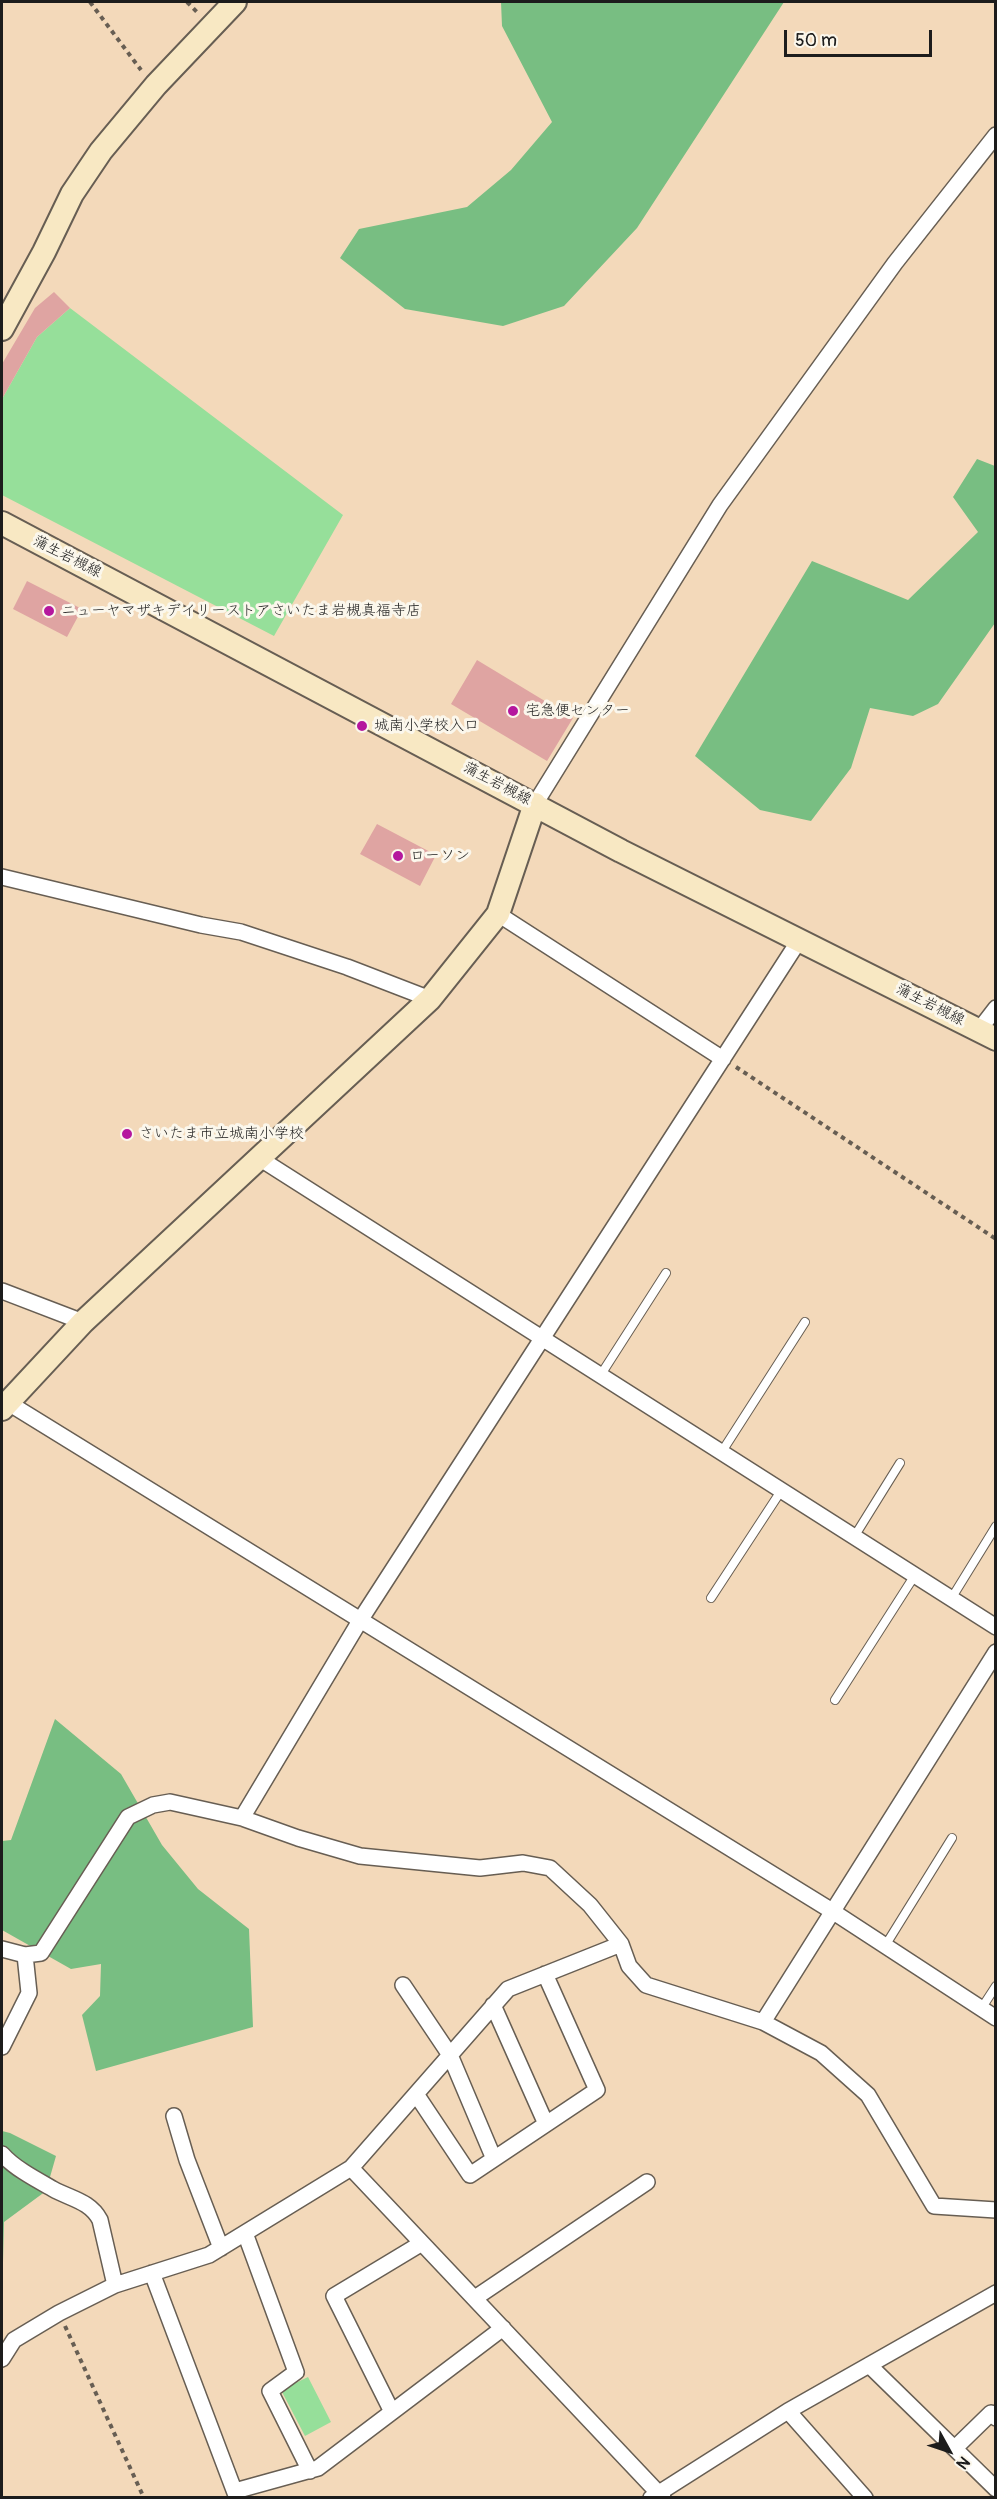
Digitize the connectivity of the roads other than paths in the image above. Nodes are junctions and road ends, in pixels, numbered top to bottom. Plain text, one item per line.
1 (235, 2) edge
2 (996, 135) edge
3 (2, 329) edge
4 (2, 523) edge
5 (535, 804) junction
6 (2, 877) edge
7 (498, 914) junction
8 (800, 939) junction
9 (430, 999) junction
10 (996, 1008) edge
11 (987, 1034) edge
12 (723, 1059) junction
13 (259, 1158) junction
14 (666, 1272) dead end
15 (2, 1291) edge
16 (83, 1322) junction
17 (805, 1322) dead end
18 (543, 1340) junction
19 (600, 1376) junction
20 (4, 1405) edge
21 (721, 1453) junction
22 (900, 1463) dead end
23 (781, 1491) junction
24 (996, 1526) edge
25 (854, 1537) junction
26 (915, 1575) junction
27 (711, 1598) dead end
28 (951, 1599) junction
29 (361, 1619) junction
30 (996, 1627) edge
31 (996, 1652) edge
32 (835, 1700) dead end
33 (242, 1818) junction
34 (952, 1838) dead end
35 (832, 1911) junction
36 (621, 1944) junction
37 (885, 1946) junction
38 (2, 1949) edge
39 (25, 1955) junction
40 (544, 1974) junction
41 (403, 1985) dead end
42 (996, 1986) edge
43 (493, 2005) junction
44 (981, 2009) junction
45 (996, 2018) edge
46 (763, 2022) junction
47 (2, 2047) edge
48 (450, 2055) junction
49 (416, 2094) junction
50 (174, 2116) dead end
51 (546, 2124) junction
52 (2, 2154) edge
53 (494, 2159) junction
54 (351, 2168) junction
55 (647, 2182) dead end
56 (996, 2210) edge
57 (245, 2233) junction
58 (422, 2243) junction
59 (221, 2248) junction
60 (152, 2273) junction
61 (115, 2285) junction
62 (996, 2293) edge
63 (474, 2298) junction
64 (503, 2328) junction
65 (2, 2359) edge
66 (869, 2365) junction
67 (788, 2411) junction
68 (392, 2412) junction
69 (996, 2418) edge
70 (955, 2448) junction
71 (310, 2470) junction
72 (996, 2489) edge
73 (236, 2494) edge
74 (658, 2496) edge
75 (865, 2498) edge

1 - 3 street
2 - 5 street
4 - 5 street, 蒲生岩槻線
5 - 7 street
5 - 8 street, 蒲生岩槻線
6 - 9 street
7 - 9 street
7 - 12 street
8 - 11 street, 蒲生岩槻線
8 - 12 street
9 - 13 street
10 - 11 street
12 - 18 street
13 - 16 street
13 - 18 street
14 - 19 lane
15 - 16 street
16 - 20 street
17 - 21 lane
18 - 19 street
18 - 29 street
19 - 21 street
20 - 29 street
21 - 23 street
22 - 25 lane
23 - 25 street
23 - 27 lane
24 - 28 lane
25 - 26 street
26 - 28 street
26 - 32 lane
28 - 30 street
29 - 33 street
29 - 35 street
31 - 35 street
33 - 36 street
33 - 39 street
34 - 37 lane
35 - 37 street
35 - 46 street
36 - 40 street
36 - 46 street
37 - 44 street
38 - 39 street
39 - 47 street
40 - 43 street
40 - 51 street
41 - 48 street
42 - 44 lane
43 - 48 street
43 - 51 street
44 - 45 street
46 - 56 street
48 - 49 street
48 - 53 street
49 - 53 street
49 - 54 street
50 - 59 street
51 - 53 street
52 - 61 street
54 - 57 street
54 - 58 street
55 - 63 street
57 - 59 street
57 - 71 street
58 - 63 street
58 - 68 street
59 - 60 street
60 - 61 street
60 - 73 street
61 - 65 street
62 - 66 street
63 - 64 street
64 - 68 street
64 - 74 street
66 - 67 street
66 - 70 street
67 - 74 street
67 - 75 street
68 - 71 street
69 - 70 street
70 - 72 street
71 - 73 street

